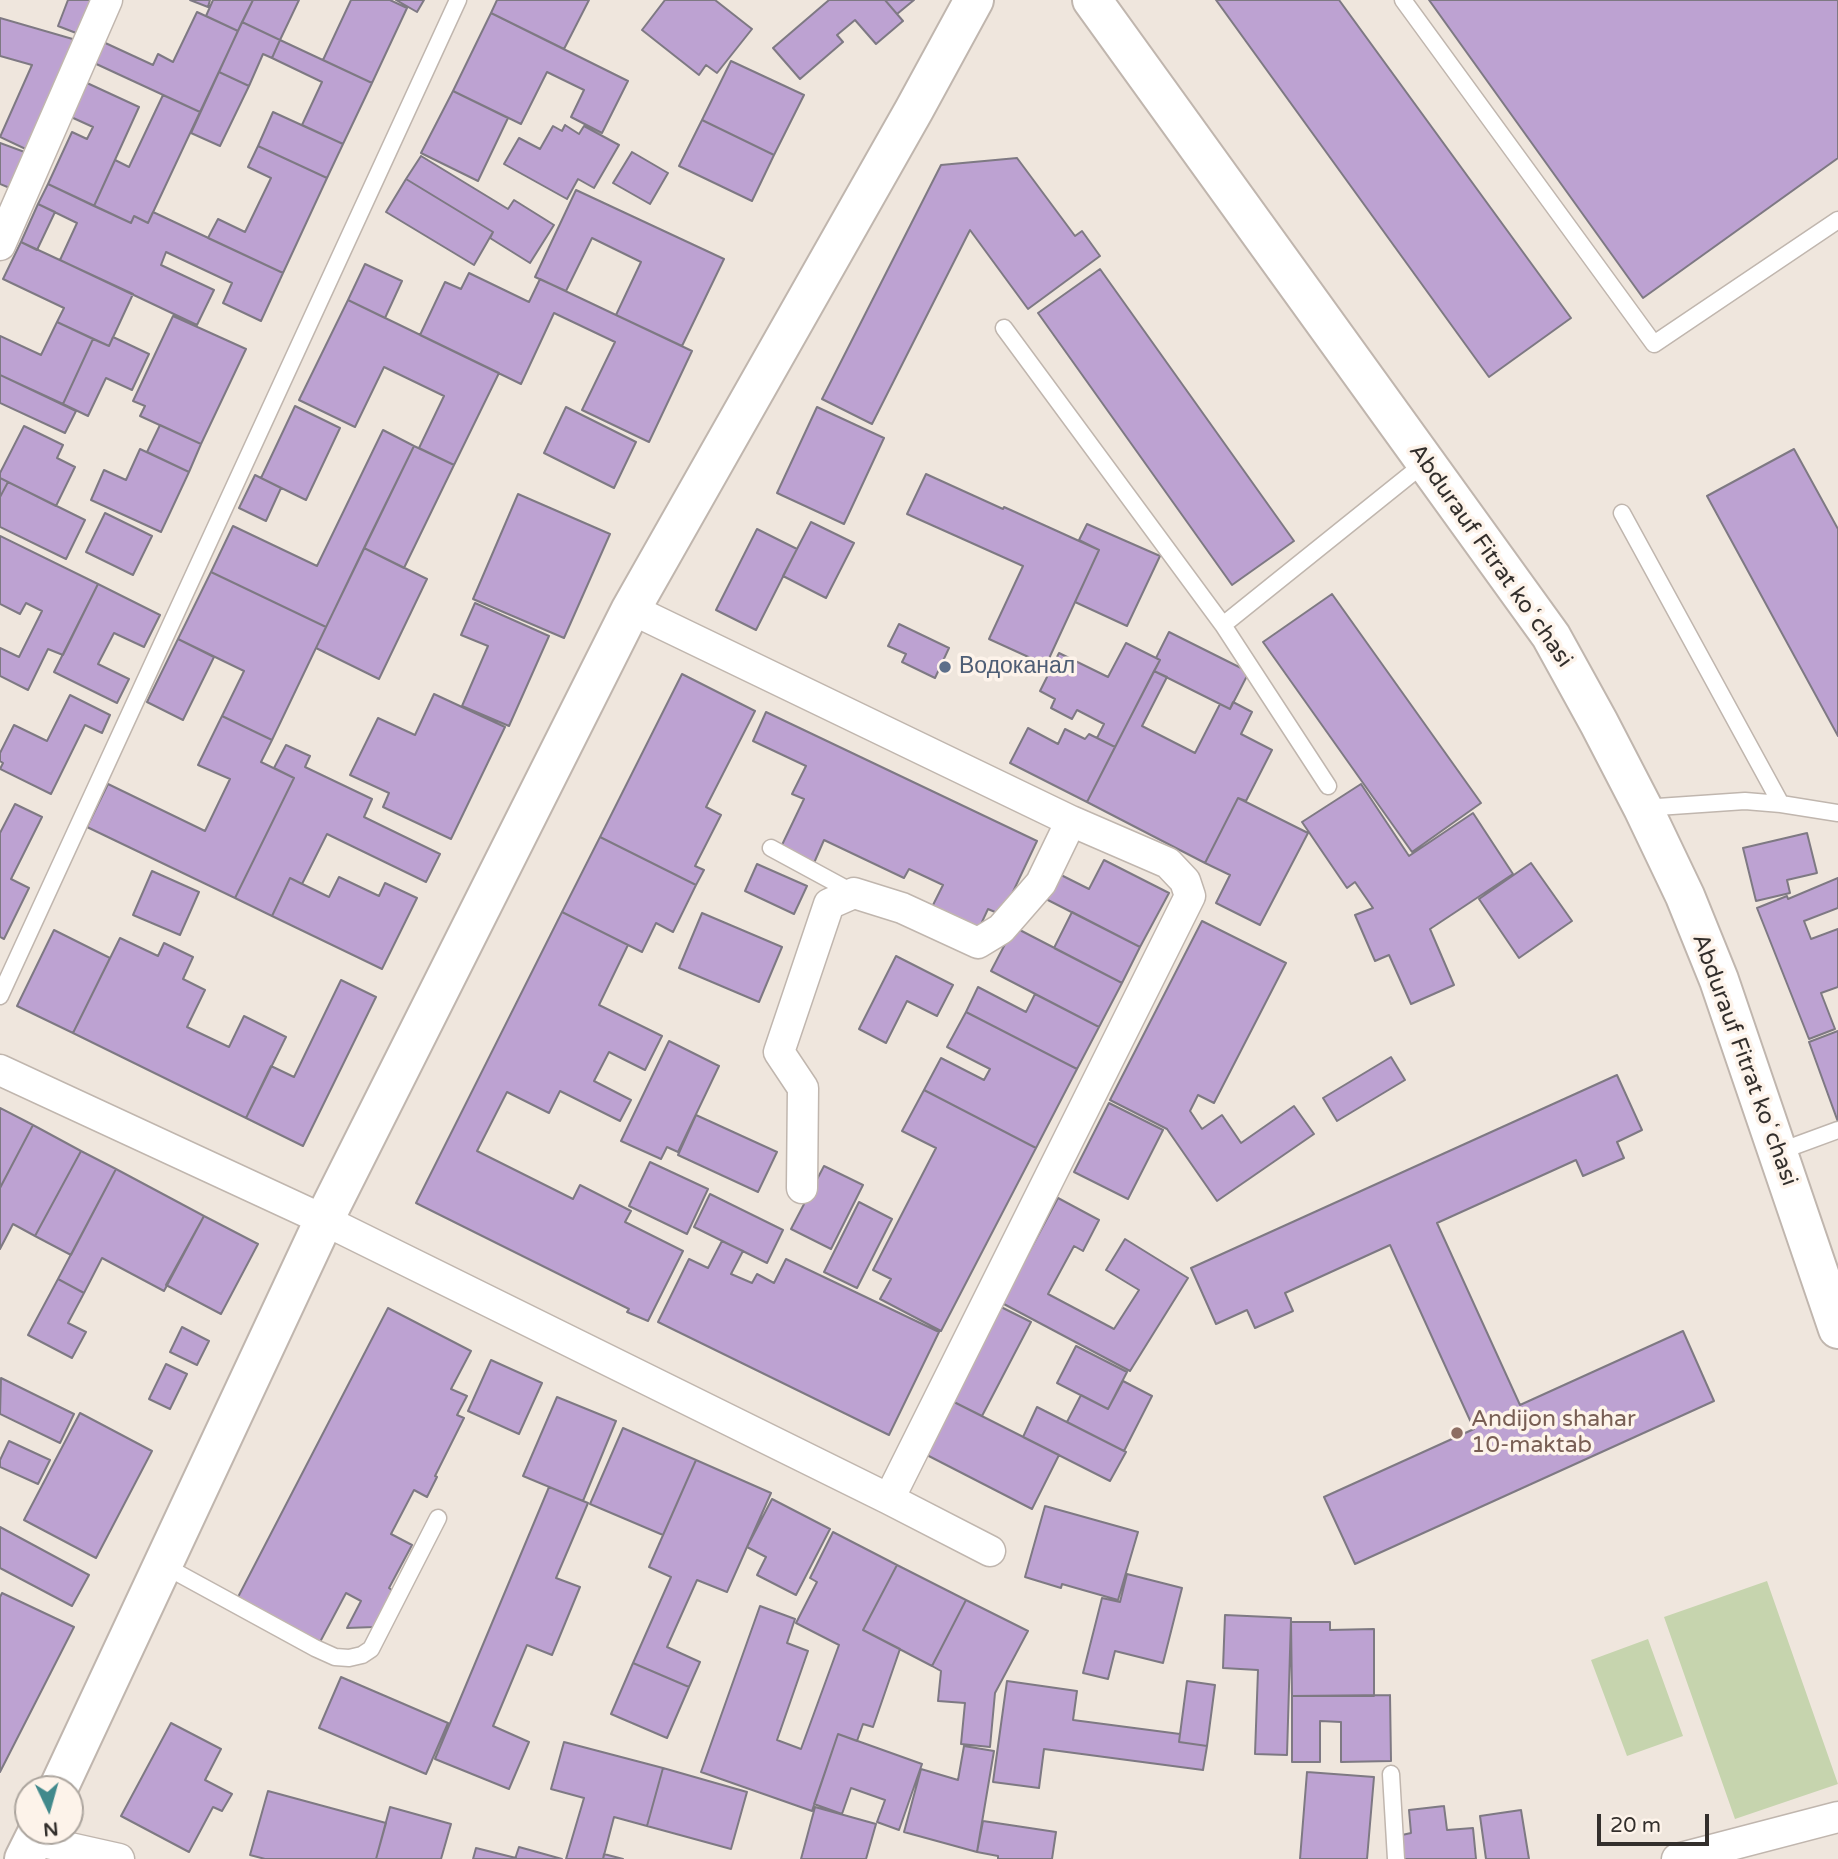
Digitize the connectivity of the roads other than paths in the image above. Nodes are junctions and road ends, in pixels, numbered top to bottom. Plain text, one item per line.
1 (107, 0) edge
2 (458, 0) edge
3 (974, 0) edge
4 (1092, 0) edge
5 (1403, 0) edge
6 (1838, 220) edge
7 (0, 245) edge
8 (1004, 328) dead end
9 (1426, 462) junction
10 (1622, 513) dead end
11 (631, 609) junction
12 (1223, 625) junction
13 (1328, 786) dead end
14 (1781, 804) junction
15 (1643, 808) junction
16 (1838, 813) edge
17 (1071, 821) junction
18 (771, 848) dead end
19 (854, 893) junction
20 (0, 996) edge
21 (0, 1070) edge
22 (1838, 1130) edge
23 (1778, 1152) junction
24 (802, 1188) dead end
25 (324, 1220) junction
26 (1838, 1329) edge
27 (889, 1499) junction
28 (438, 1518) dead end
29 (990, 1551) dead end
30 (163, 1565) junction
31 (1391, 1774) dead end
32 (65, 1775) edge
33 (1838, 1817) edge
34 (43, 1845) edge
35 (119, 1859) edge
36 (1396, 1859) edge
37 (1677, 1859) edge

1 - 7 street
2 - 20 lane
3 - 11 street
4 - 9 street, Abdurauf Fitrat koʻchasi
5 - 6 lane
8 - 12 lane
9 - 12 lane
9 - 15 street, Abdurauf Fitrat koʻchasi
10 - 14 lane
11 - 17 street
11 - 25 street
12 - 13 lane
14 - 15 lane
14 - 16 lane
15 - 23 street, Abdurauf Fitrat koʻchasi
17 - 19 street
17 - 27 street
18 - 19 lane
19 - 24 street
21 - 25 street
22 - 23 lane
23 - 26 street, Abdurauf Fitrat koʻchasi
25 - 27 street
25 - 30 street
27 - 29 street
28 - 30 lane
30 - 32 street
31 - 36 lane
33 - 37 street
34 - 35 street

